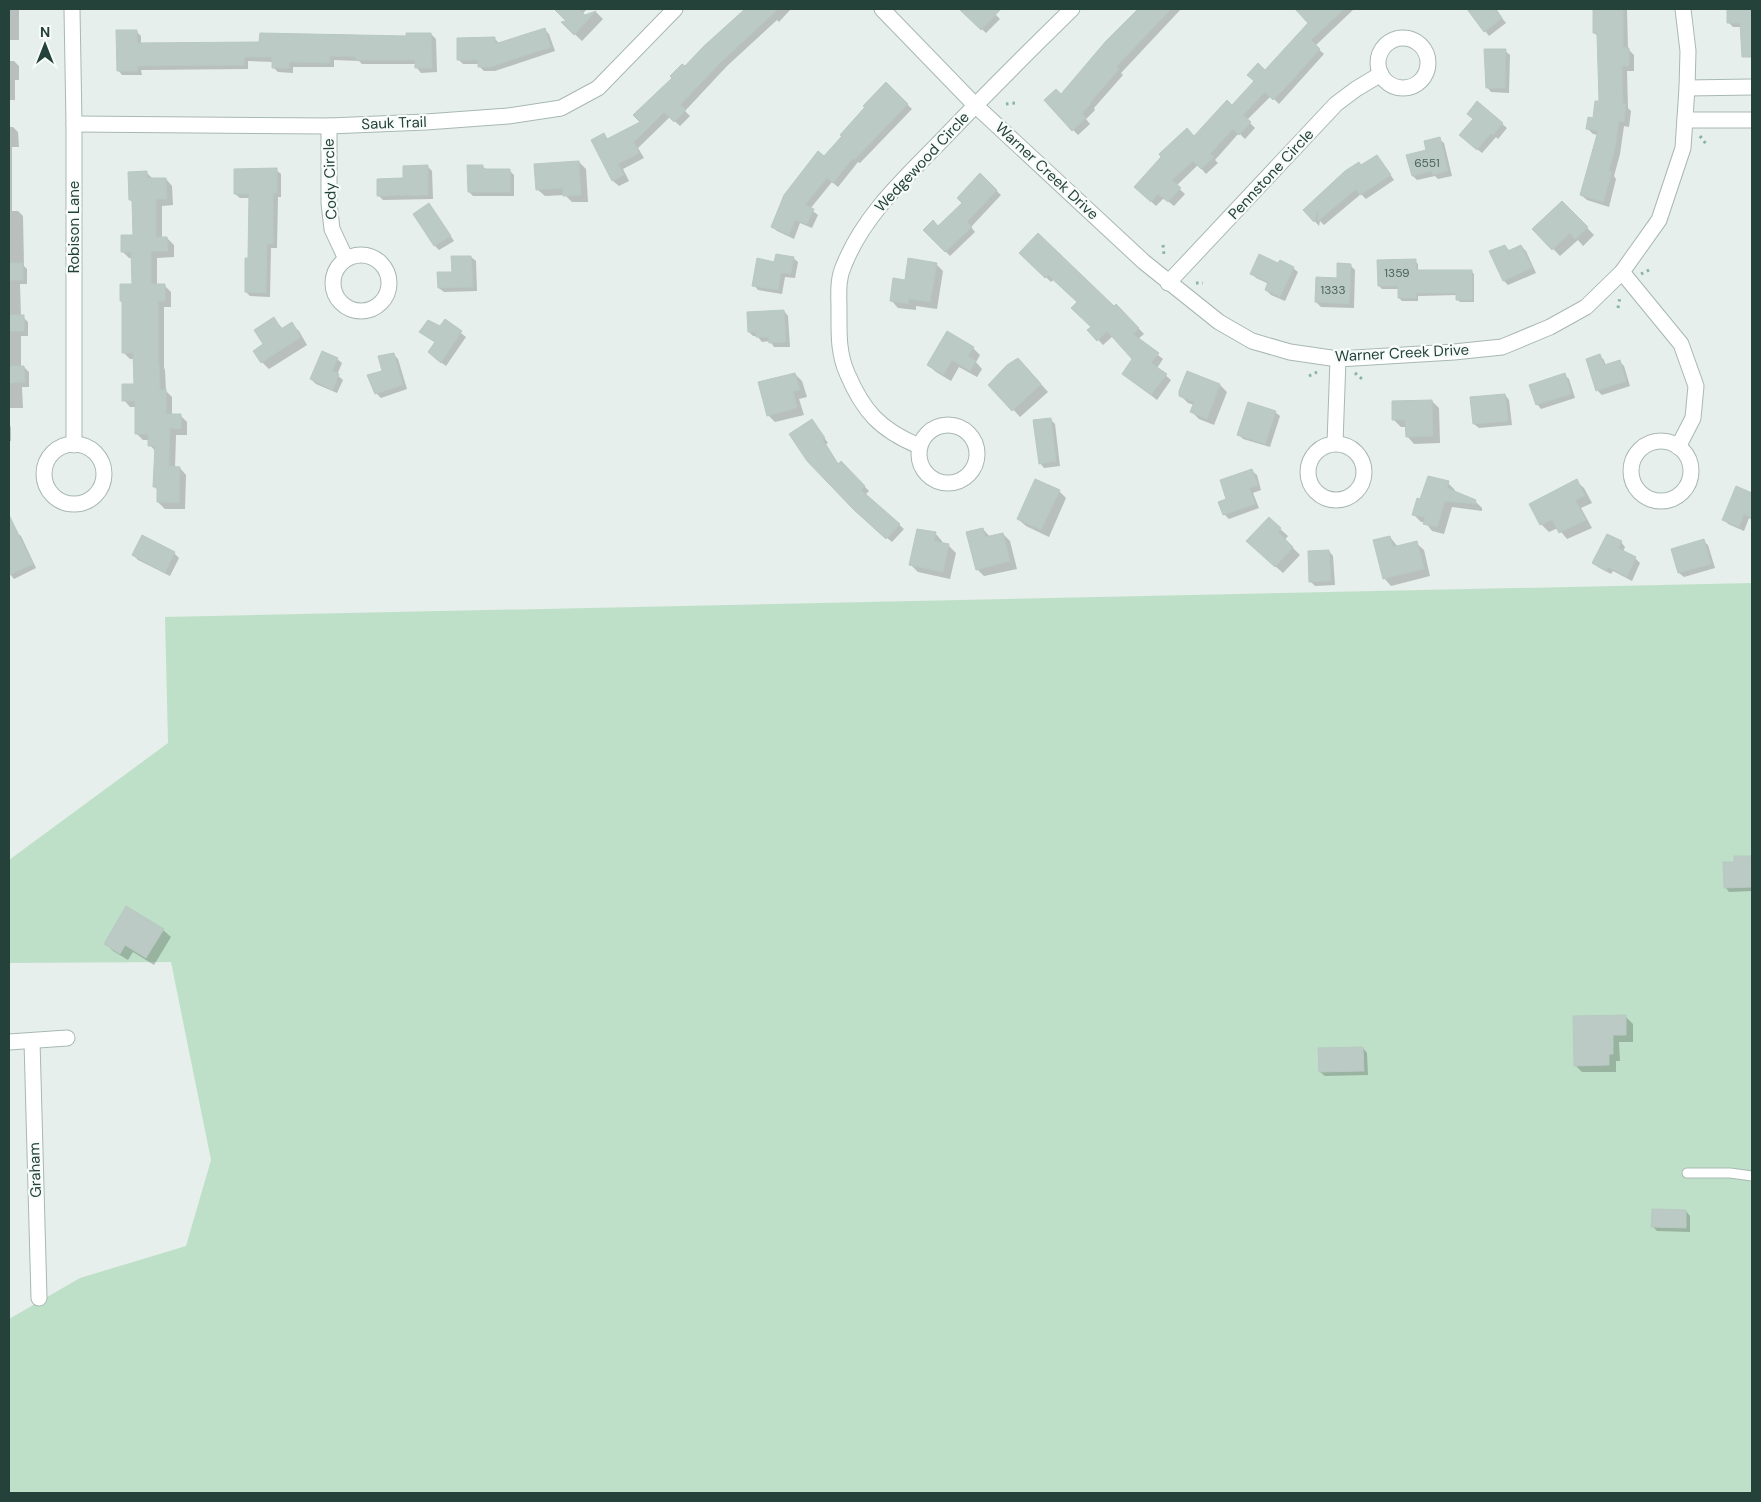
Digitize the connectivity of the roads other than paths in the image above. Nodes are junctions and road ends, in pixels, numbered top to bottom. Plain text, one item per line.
1 (72, 9) edge
2 (882, 9) edge
3 (1072, 9) edge
4 (1683, 9) edge
5 (668, 11) edge
6 (1381, 74) dead end
7 (1752, 86) edge
8 (1688, 88) junction
9 (975, 105) junction
10 (1685, 120) junction
11 (1752, 120) edge
12 (74, 124) junction
13 (329, 126) junction
14 (346, 259) dead end
15 (1622, 272) junction
16 (1168, 283) junction
17 (1338, 359) junction
18 (1335, 443) dead end
19 (74, 445) dead end
20 (919, 446) dead end
21 (1678, 447) junction
22 (67, 1038) dead end
23 (32, 1041) junction
24 (9, 1042) edge
25 (1687, 1174) dead end
26 (1752, 1176) edge
27 (39, 1298) dead end

1 - 12 street, Robison Lane
2 - 9 street, Warner Creek Drive
3 - 9 street, Wedgewood Circle
4 - 8 street, Warner Creek Drive
5 - 13 street, Sauk Trail
6 - 16 street, Pennstone Circle
7 - 8 street
8 - 10 street, Warner Creek Drive
9 - 16 street, Warner Creek Drive
9 - 20 street, Wedgewood Circle
10 - 11 street
10 - 15 street, Warner Creek Drive
12 - 13 street, Sauk Trail
12 - 19 street, Robison Lane
13 - 14 street, Cody Circle
15 - 17 street, Warner Creek Drive
15 - 21 street
16 - 17 street, Warner Creek Drive
17 - 18 street
21 - 21 street
22 - 23 street
23 - 24 street
23 - 27 street, Graham
25 - 26 lane

